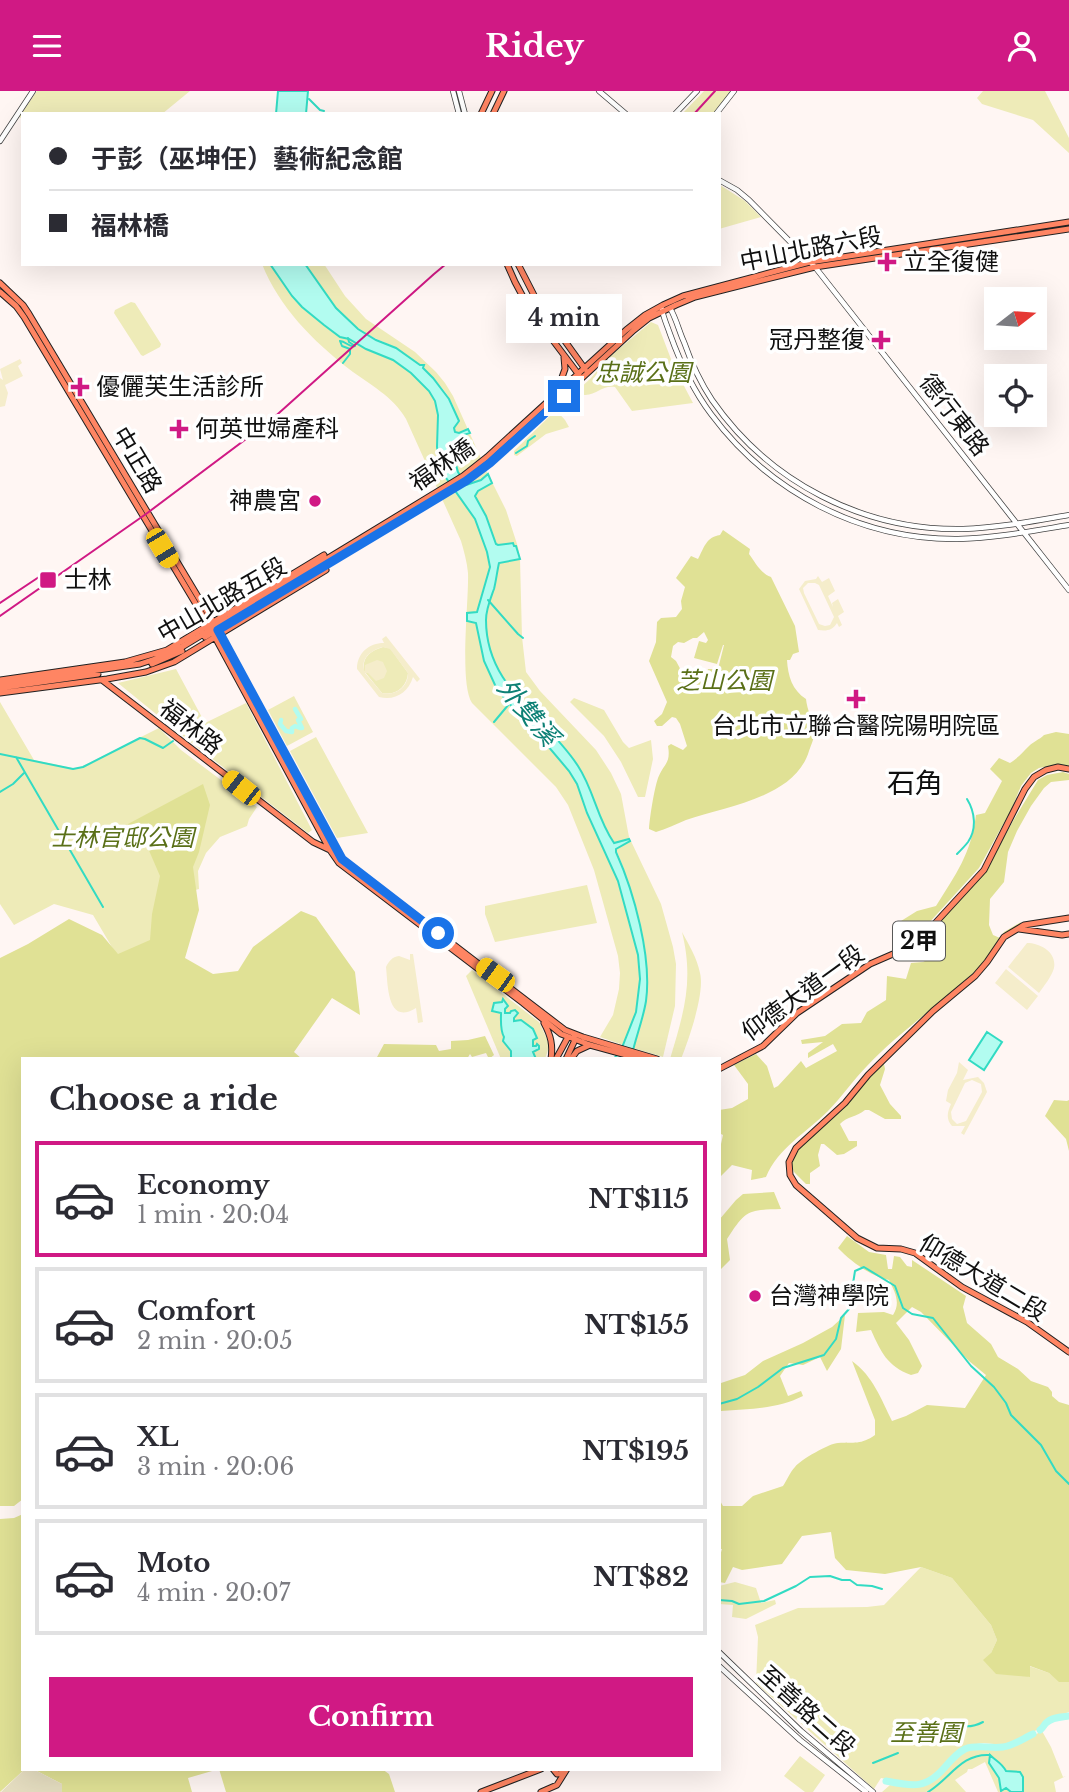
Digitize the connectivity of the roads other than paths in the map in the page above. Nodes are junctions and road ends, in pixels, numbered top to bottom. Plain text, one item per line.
1 (33, 91) edge
2 (453, 91) edge
3 (459, 91) edge
4 (492, 91) edge
5 (504, 91) edge
6 (599, 91) edge
7 (697, 91) edge
8 (734, 91) edge
9 (459, 109) edge
10 (482, 112) edge
11 (494, 112) edge
12 (623, 112) edge
13 (677, 112) edge
14 (718, 112) edge
15 (0, 141) edge
16 (721, 181) edge
17 (1069, 222) edge
18 (1069, 229) edge
19 (812, 264) junction
20 (508, 266) edge
21 (519, 266) edge
22 (0, 283) edge
23 (0, 292) edge
24 (670, 307) junction
25 (662, 308) junction
26 (564, 356) junction
27 (584, 368) junction
28 (578, 375) junction
29 (586, 375) junction
30 (560, 383) dead end
31 (562, 393) junction
32 (1069, 515) edge
33 (1017, 524) junction
34 (1069, 525) edge
35 (1024, 533) junction
36 (324, 555) dead end
37 (335, 557) joint
38 (326, 570) dead end
39 (1069, 590) edge
40 (214, 630) junction
41 (91, 671) junction
42 (53, 679) junction
43 (101, 680) junction
44 (2, 685) edge
45 (1069, 769) edge
46 (332, 848) junction
47 (1069, 918) edge
48 (1016, 929) junction
49 (1069, 934) edge
50 (541, 1018) junction
51 (572, 1037) junction
52 (596, 1044) junction
53 (553, 1057) edge
54 (555, 1057) edge
55 (569, 1057) edge
56 (571, 1057) edge
57 (635, 1057) edge
58 (649, 1057) edge
59 (721, 1068) edge
60 (1069, 1352) edge
61 (721, 1654) edge
62 (721, 1668) edge
63 (538, 1771) edge
64 (566, 1771) edge
65 (481, 1792) edge
66 (541, 1792) edge
67 (866, 1792) edge
68 (873, 1792) edge

1 - 15 street
2 - 9 street
3 - 9 street
4 - 10 main road
5 - 11 main road
6 - 12 street
7 - 13 street
8 - 14 street
16 - 19 street, 德行東路
17 - 19 main road, 中山北路六段
18 - 19 main road, 中山北路六段
19 - 24 main road, 中山北路六段
19 - 25 main road, 中山北路六段
19 - 33 street, 德行東路
20 - 26 main road
21 - 27 main road
22 - 40 main road, 中正路
23 - 40 main road, 中正路
24 - 25 main road, 中山北路六段
24 - 33 street
25 - 27 main road, 中山北路六段
25 - 29 main road, 中山北路六段
25 - 35 street
26 - 28 main road
26 - 30 main road
27 - 28 main road
27 - 29 main road
28 - 29 main road
28 - 31 main road
29 - 31 main road
31 - 37 main road, 福林橋
32 - 33 street
33 - 35 street, 德行東路
34 - 35 street
35 - 39 street, 德行東路
36 - 40 main road, 中山北路五段
37 - 40 main road, 中山北路五段
38 - 40 main road, 中山北路五段
40 - 41 main road, 中山北路五段
40 - 43 main road, 中山北路五段
40 - 46 main road, 中正路
41 - 42 main road, 中山北路五段
41 - 43 main road, 福林路
42 - 43 main road, 中山北路五段
42 - 44 main road, 中山北路五段
42 - 44 main road, 中山北路五段
43 - 46 main road, 福林路
45 - 59 main road, 仰德大道一段 / 2甲
46 - 50 main road, 福林路
46 - 51 main road, 福林路
47 - 48 main road
48 - 49 main road
48 - 60 main road, 仰德大道二段 / 2甲
50 - 51 main road, 福林路
50 - 53 main road
51 - 52 main road, 福林路
51 - 54 main road
51 - 55 main road
52 - 56 main road
52 - 57 main road
52 - 58 main road
61 - 68 street, 至善路二段
62 - 67 street, 至善路二段
63 - 65 main road
64 - 66 main road

